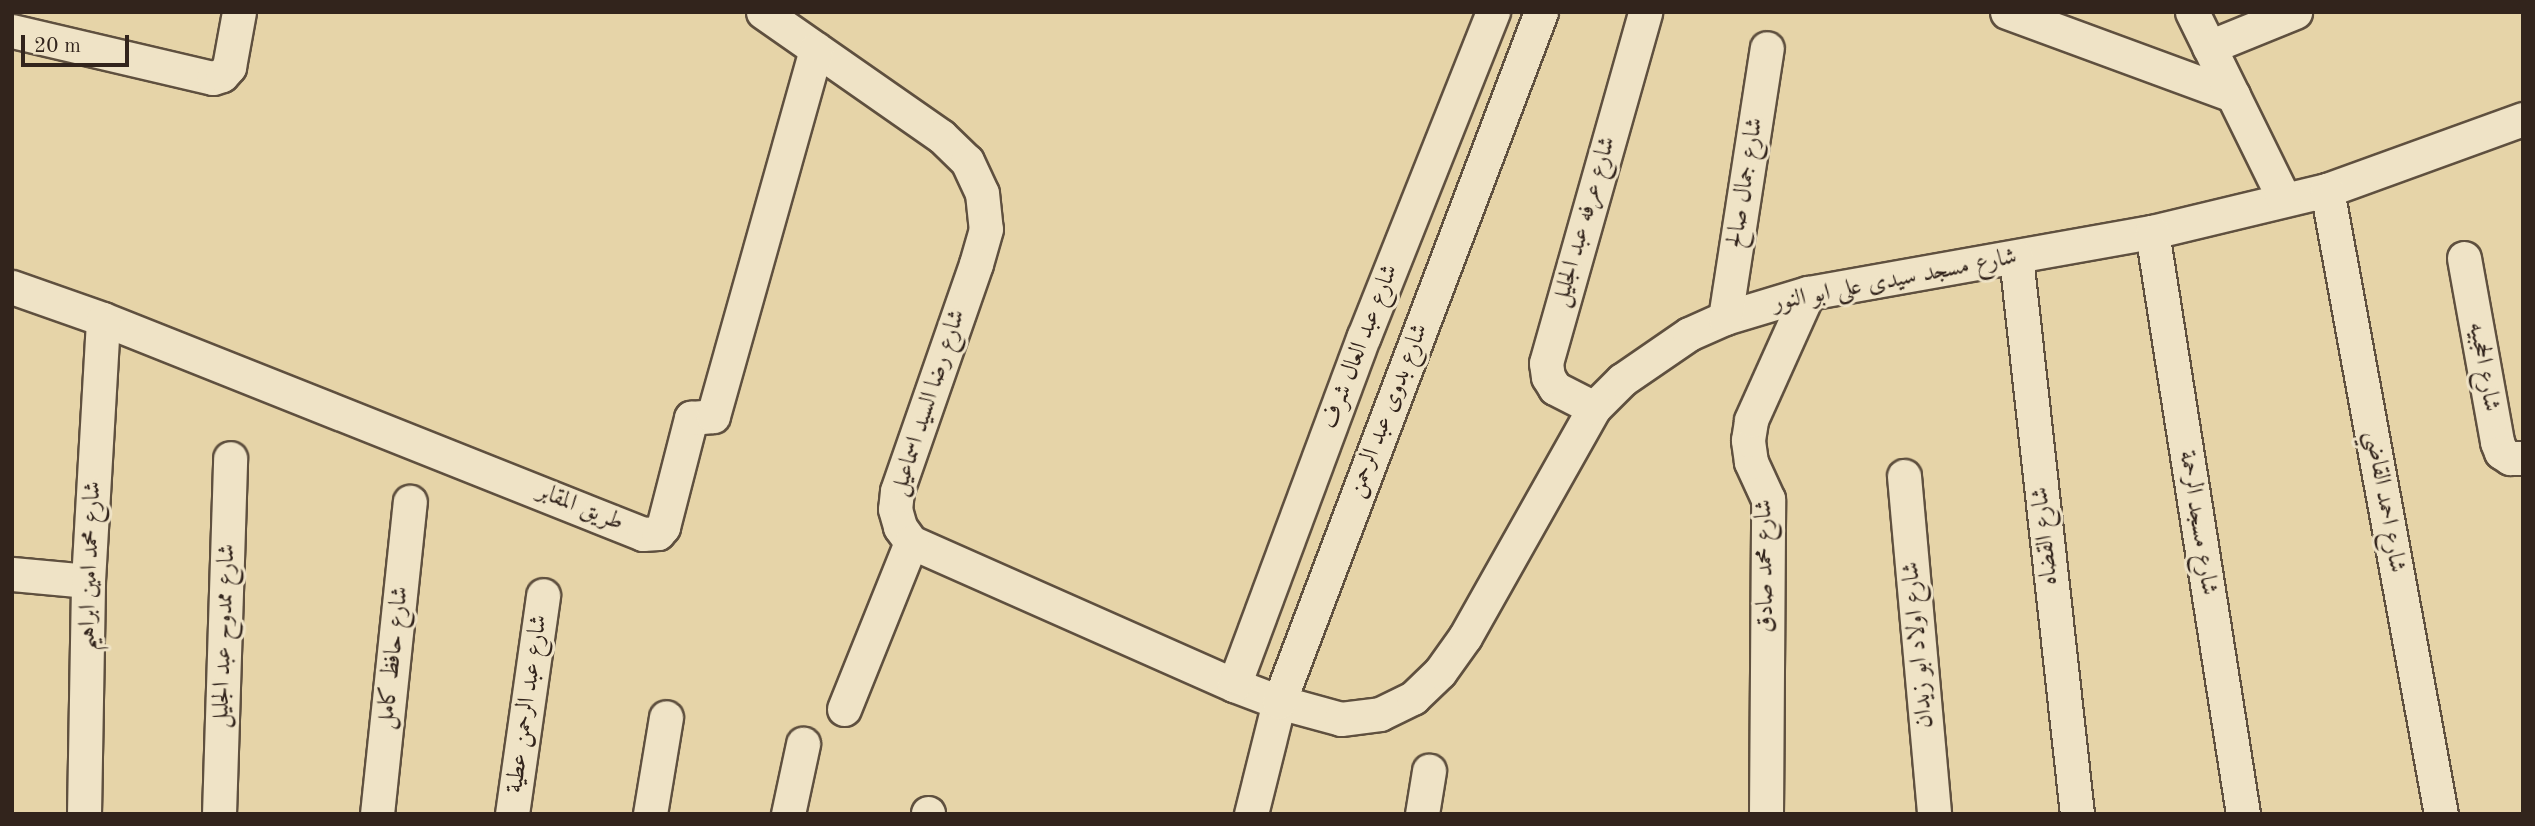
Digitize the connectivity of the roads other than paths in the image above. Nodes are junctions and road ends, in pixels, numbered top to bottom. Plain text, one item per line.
1 (239, 12) edge
2 (763, 12) edge
3 (1493, 12) edge
4 (1541, 12) edge
5 (1645, 12) edge
6 (2007, 12) edge
7 (2192, 12) edge
8 (2295, 12) edge
9 (12, 31) edge
10 (2209, 47) junction
11 (1767, 48) dead end
12 (816, 49) junction
13 (2233, 95) junction
14 (2522, 126) edge
15 (2327, 190) junction
16 (2284, 199) junction
17 (2152, 232) junction
18 (2016, 257) junction
19 (2464, 258) dead end
20 (12, 287) edge
21 (1808, 293) junction
22 (1725, 318) junction
23 (103, 319) junction
24 (1594, 408) junction
25 (230, 458) dead end
26 (2523, 458) edge
27 (1904, 476) dead end
28 (410, 502) dead end
29 (911, 542) junction
30 (12, 574) edge
31 (89, 581) junction
32 (543, 595) dead end
33 (1234, 685) junction
34 (1279, 702) junction
35 (844, 709) dead end
36 (666, 717) dead end
37 (803, 744) dead end
38 (1429, 771) dead end
39 (84, 814) edge
40 (219, 814) edge
41 (377, 814) edge
42 (512, 814) edge
43 (650, 814) edge
44 (788, 814) edge
45 (1251, 814) edge
46 (1422, 814) edge
47 (1766, 814) edge
48 (1934, 814) edge
49 (2077, 814) edge
50 (2243, 814) edge
51 (2441, 814) edge

1 - 9 street
2 - 12 street, شارع رضا السيد اسماعيل
3 - 33 street, شارع عبد العال شرف
4 - 34 street, شارع بدوى عبد الرحمن
5 - 24 street, شارع عرفه عبد الجليل
6 - 13 street
7 - 10 street
8 - 10 street
10 - 13 street
11 - 22 street, شارع جمال صالح
12 - 23 street, طريق المقابر
12 - 29 street, شارع رضا السيد اسماعيل
13 - 16 street
14 - 15 street, شارع مسجد سيدى على ابو النور
15 - 16 street, شارع مسجد سيدى على ابو النور
15 - 51 street, شارع احمد القاضي
16 - 17 street, شارع مسجد سيدى على ابو النور
17 - 18 street, شارع مسجد سيدى على ابو النور
17 - 50 street, شارع مسجد الرحمة
18 - 21 street, شارع مسجد سيدى على ابو النور
18 - 49 street, شارع القضاه
19 - 26 street, شارع الحجبيه
20 - 23 street, طريق المقابر
21 - 22 street, شارع مسجد سيدى على ابو النور
21 - 47 street, شارع محمد صادق
22 - 24 street, شارع مسجد سيدى على ابو النور
23 - 31 street, شارع محمد امين ابراهيم
24 - 34 street, شارع مسجد سيدى على ابو النور
25 - 40 street, شارع ممدوح عبد الجليل
27 - 48 street, شارع اولاد ابو زيدان
28 - 41 street, شارع حافظ كامل
29 - 33 street
29 - 35 street
30 - 31 street
31 - 39 street, شارع محمد امين ابراهيم
32 - 42 street, شارع عبد الرحمن عطية
33 - 34 street
34 - 45 street, شارع بدوى عبد الرحمن
36 - 43 street
37 - 44 street
38 - 46 street

